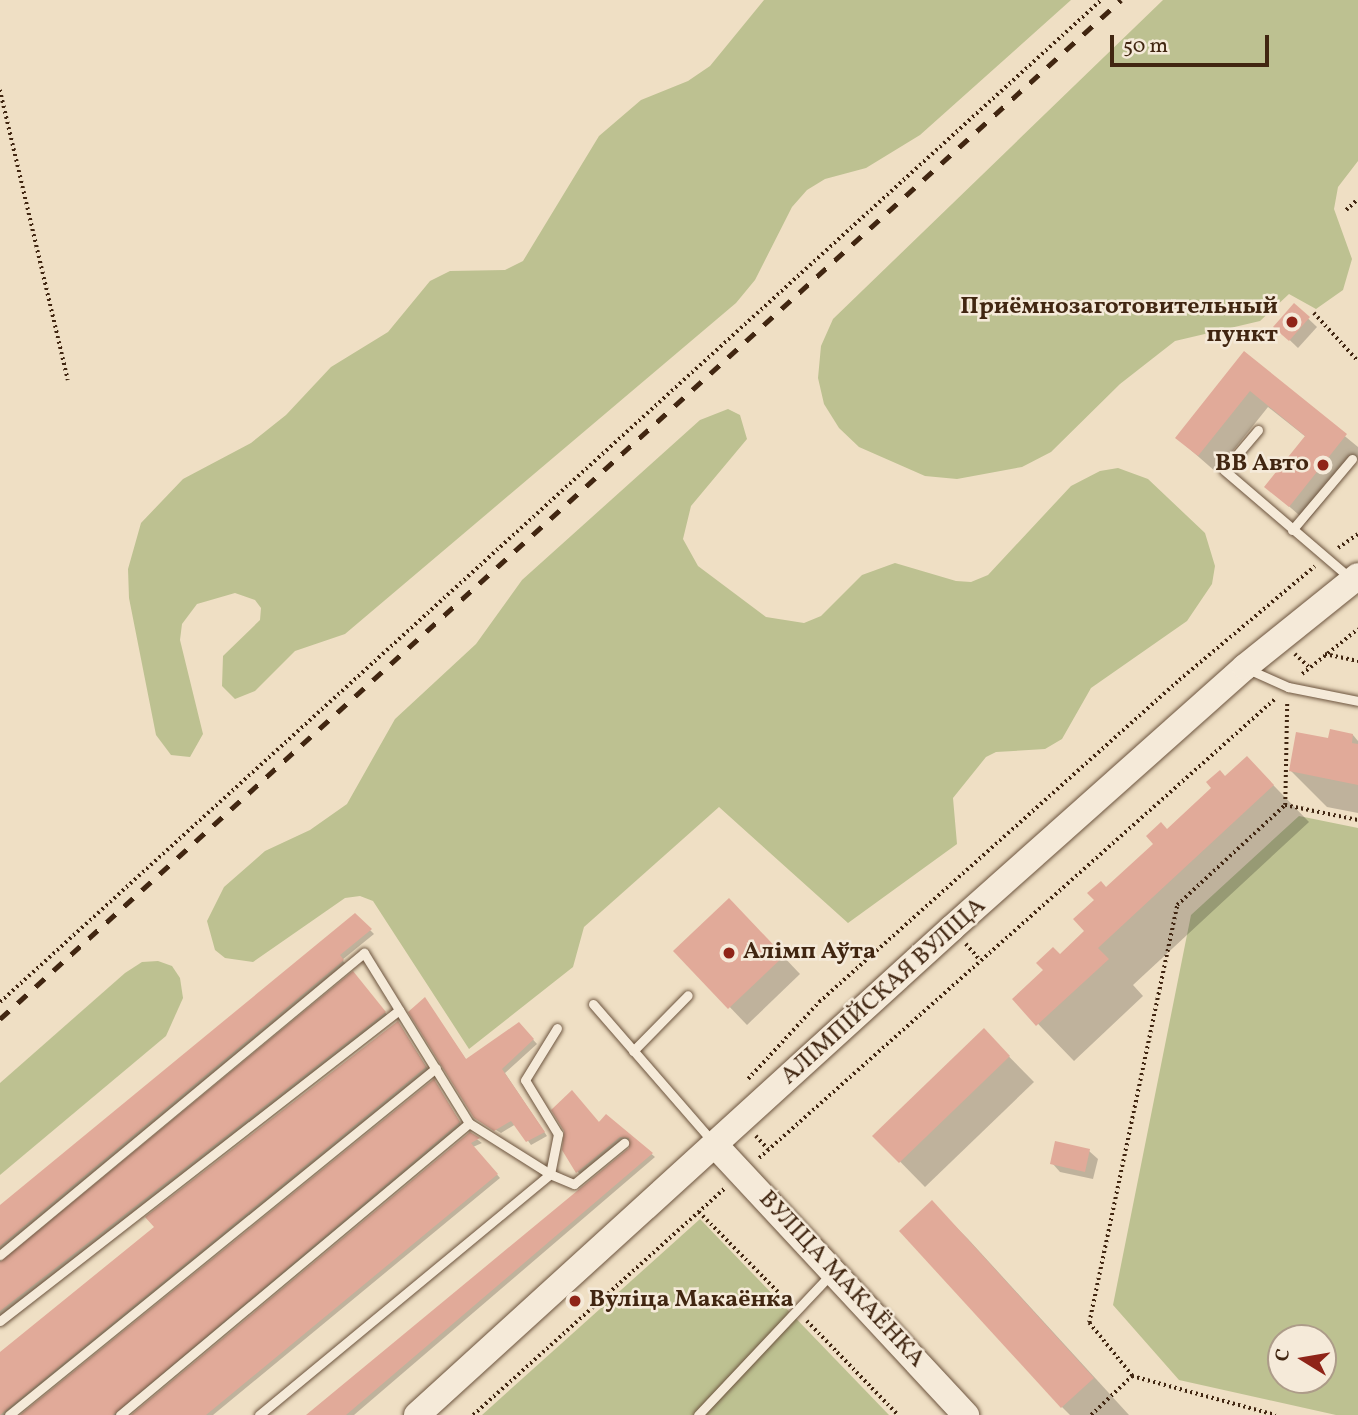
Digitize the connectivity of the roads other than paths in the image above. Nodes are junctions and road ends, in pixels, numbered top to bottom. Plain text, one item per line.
1 (1258, 430) dead end
2 (1352, 459) dead end
3 (1292, 530) junction
4 (1355, 578) edge
5 (1245, 667) junction
6 (1358, 701) edge
7 (688, 995) dead end
8 (593, 1004) dead end
9 (399, 1010) junction
10 (557, 1028) dead end
11 (634, 1051) junction
12 (436, 1068) junction
13 (469, 1123) junction
14 (624, 1143) dead end
15 (715, 1145) junction
16 (550, 1174) junction
17 (0, 1255) edge
18 (834, 1272) junction
19 (0, 1321) edge
20 (9, 1415) edge
21 (120, 1415) edge
22 (260, 1415) edge
23 (417, 1415) edge
24 (698, 1415) edge
25 (967, 1415) edge

1 - 3 lane
2 - 3 lane
3 - 4 lane
4 - 5 street, АЛІМПІЙСКАЯ ВУЛІЦА
5 - 6 lane
5 - 15 street, АЛІМПІЙСКАЯ ВУЛІЦА
7 - 11 lane
8 - 11 lane
9 - 12 lane
9 - 17 lane
9 - 19 lane
10 - 16 lane
11 - 15 lane
12 - 13 lane
12 - 20 lane
13 - 16 lane
13 - 21 lane
14 - 16 lane
15 - 18 street, ВУЛІЦА МАКАЁНКА
15 - 23 street, АЛІМПІЙСКАЯ ВУЛІЦА
16 - 22 lane
18 - 24 lane
18 - 25 street, ВУЛІЦА МАКАЁНКА

